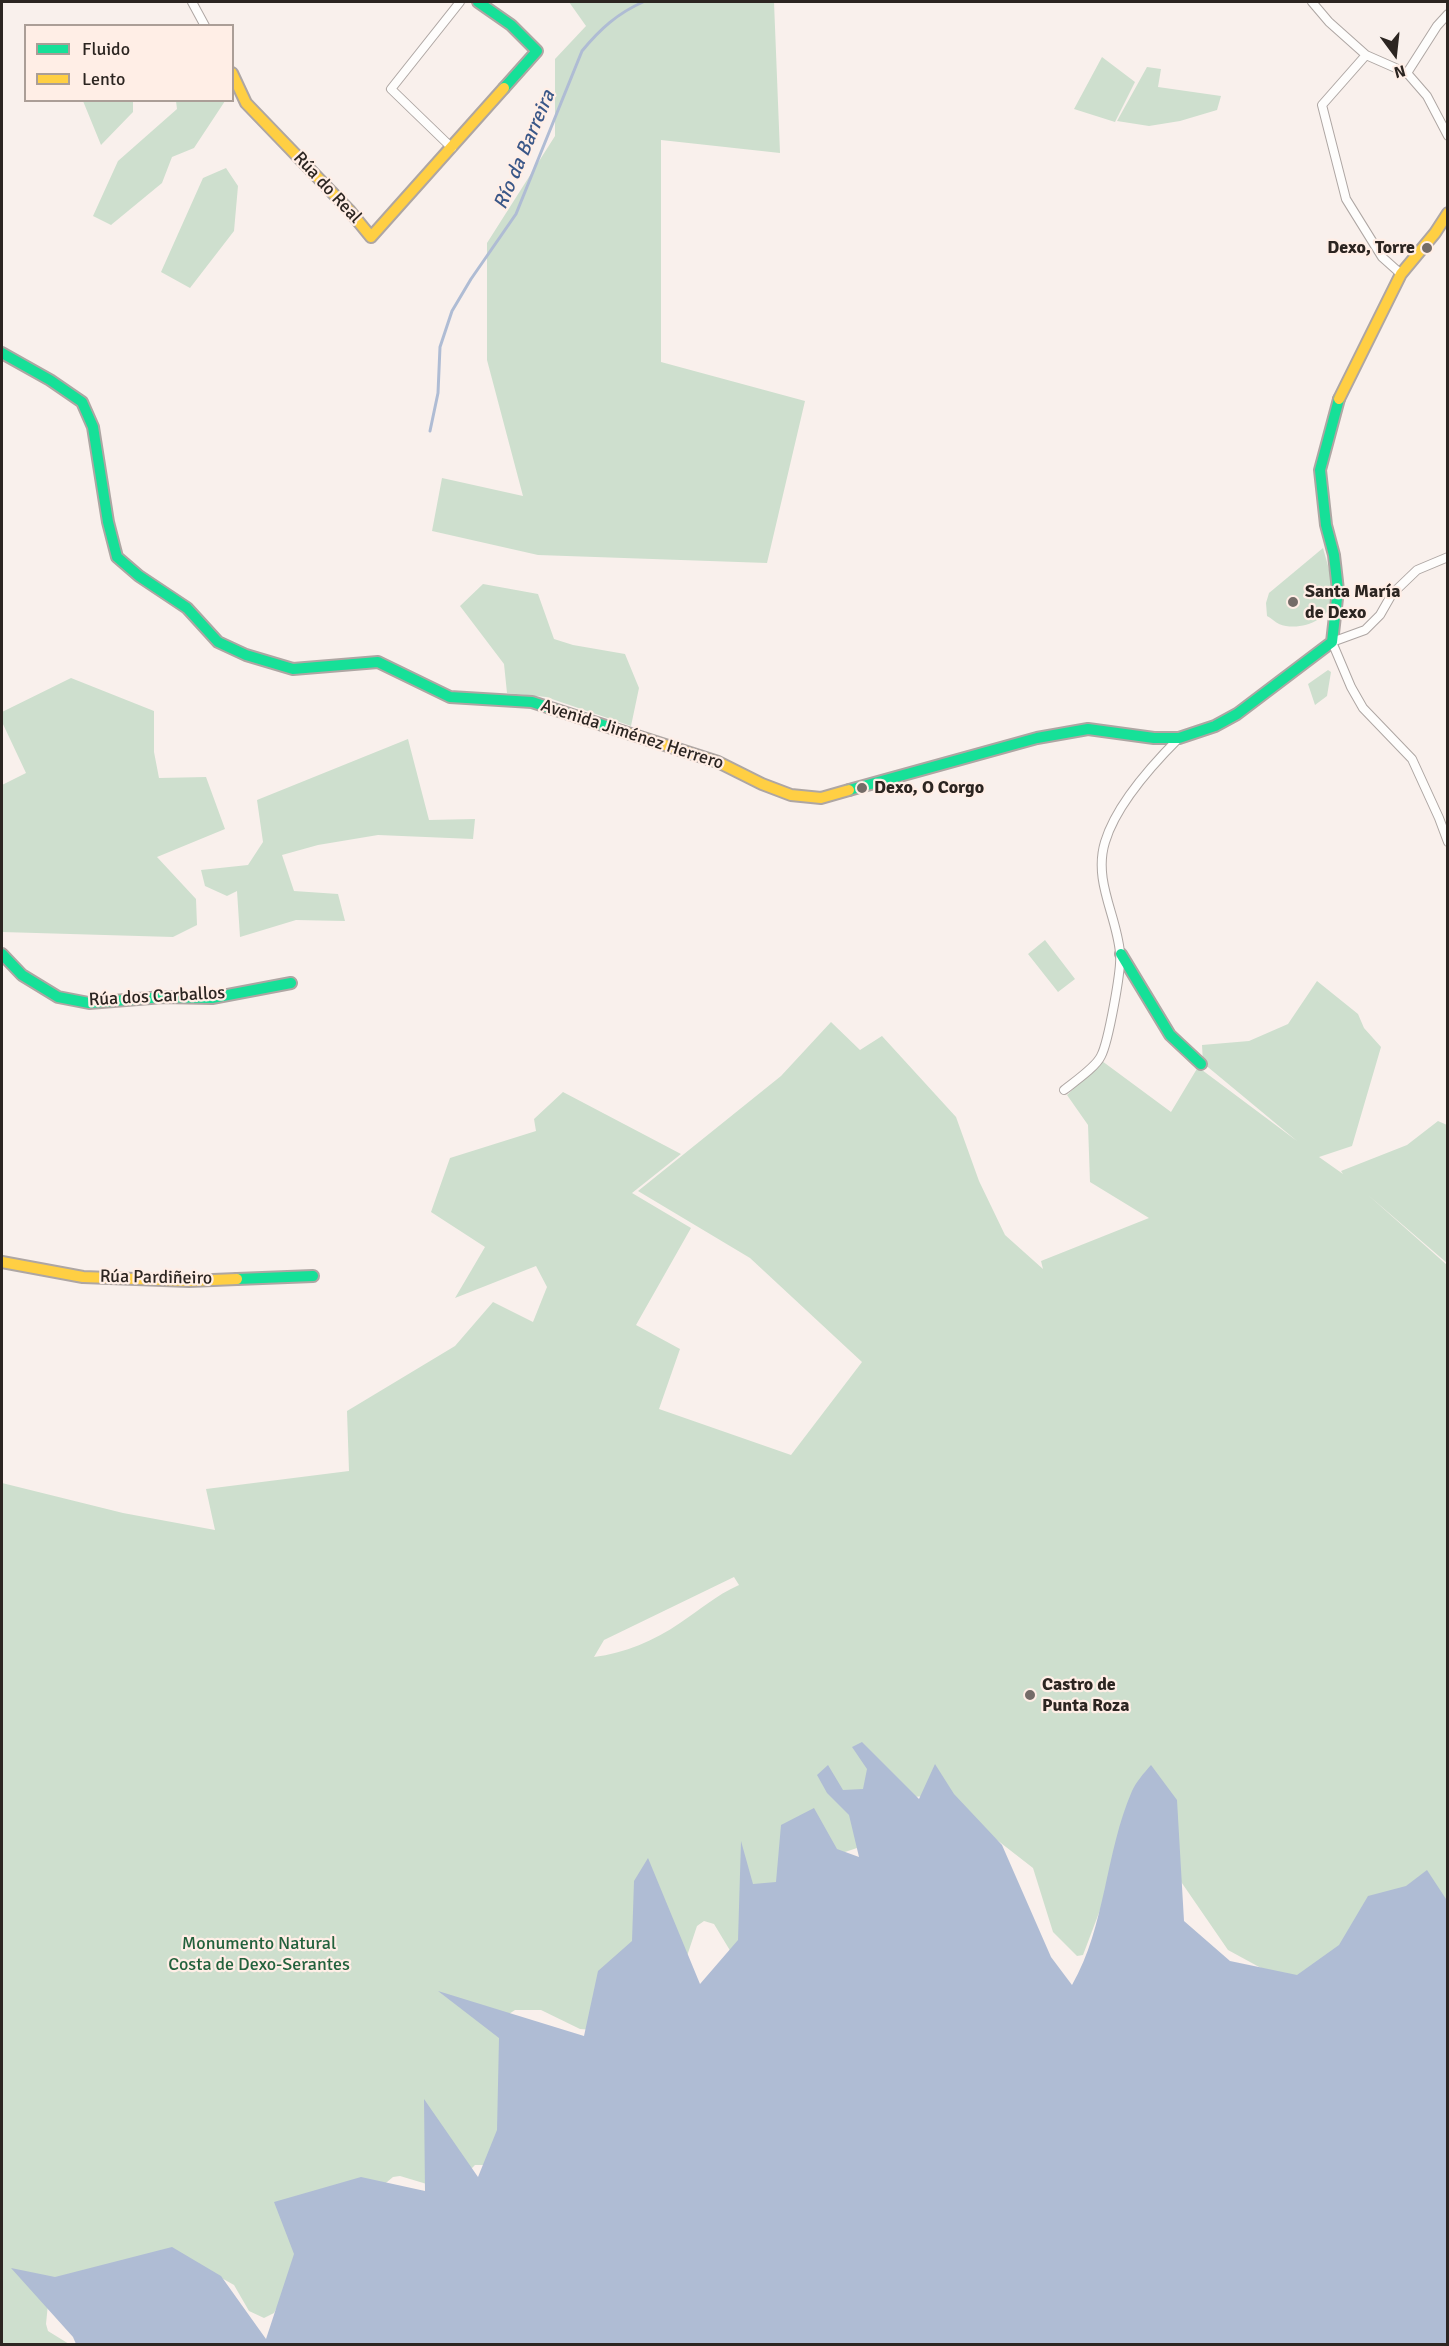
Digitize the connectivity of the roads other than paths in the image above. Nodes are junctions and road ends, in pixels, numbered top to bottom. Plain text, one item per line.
1 (192, 2) edge
2 (460, 2) edge
3 (478, 2) edge
4 (1312, 2) edge
5 (1448, 14) edge
6 (205, 24) edge
7 (1366, 55) junction
8 (1407, 73) junction
9 (234, 77) edge
10 (1448, 136) edge
11 (452, 148) junction
12 (1448, 213) edge
13 (1401, 274) junction
14 (2, 353) edge
15 (1448, 557) edge
16 (1332, 642) junction
17 (1179, 738) junction
18 (1448, 842) edge
19 (2, 954) edge
20 (1120, 954) junction
21 (291, 983) dead end
22 (1200, 1064) dead end
23 (1064, 1090) dead end
24 (2, 1262) edge
25 (313, 1276) dead end

1 - 6 street
2 - 11 street
3 - 11 street, Rúa do Real
4 - 7 street
5 - 8 street
7 - 8 street
7 - 13 street
8 - 10 street
9 - 11 street, Rúa do Real
12 - 13 street
13 - 16 street
14 - 17 street, Avenida Jiménez Herrero
15 - 16 street
16 - 17 street, Avenida Jiménez Herrero
16 - 18 street
17 - 20 street
19 - 21 street, Rúa dos Carballos
20 - 22 street
20 - 23 street
24 - 25 street, Rúa Pardiñeiro

